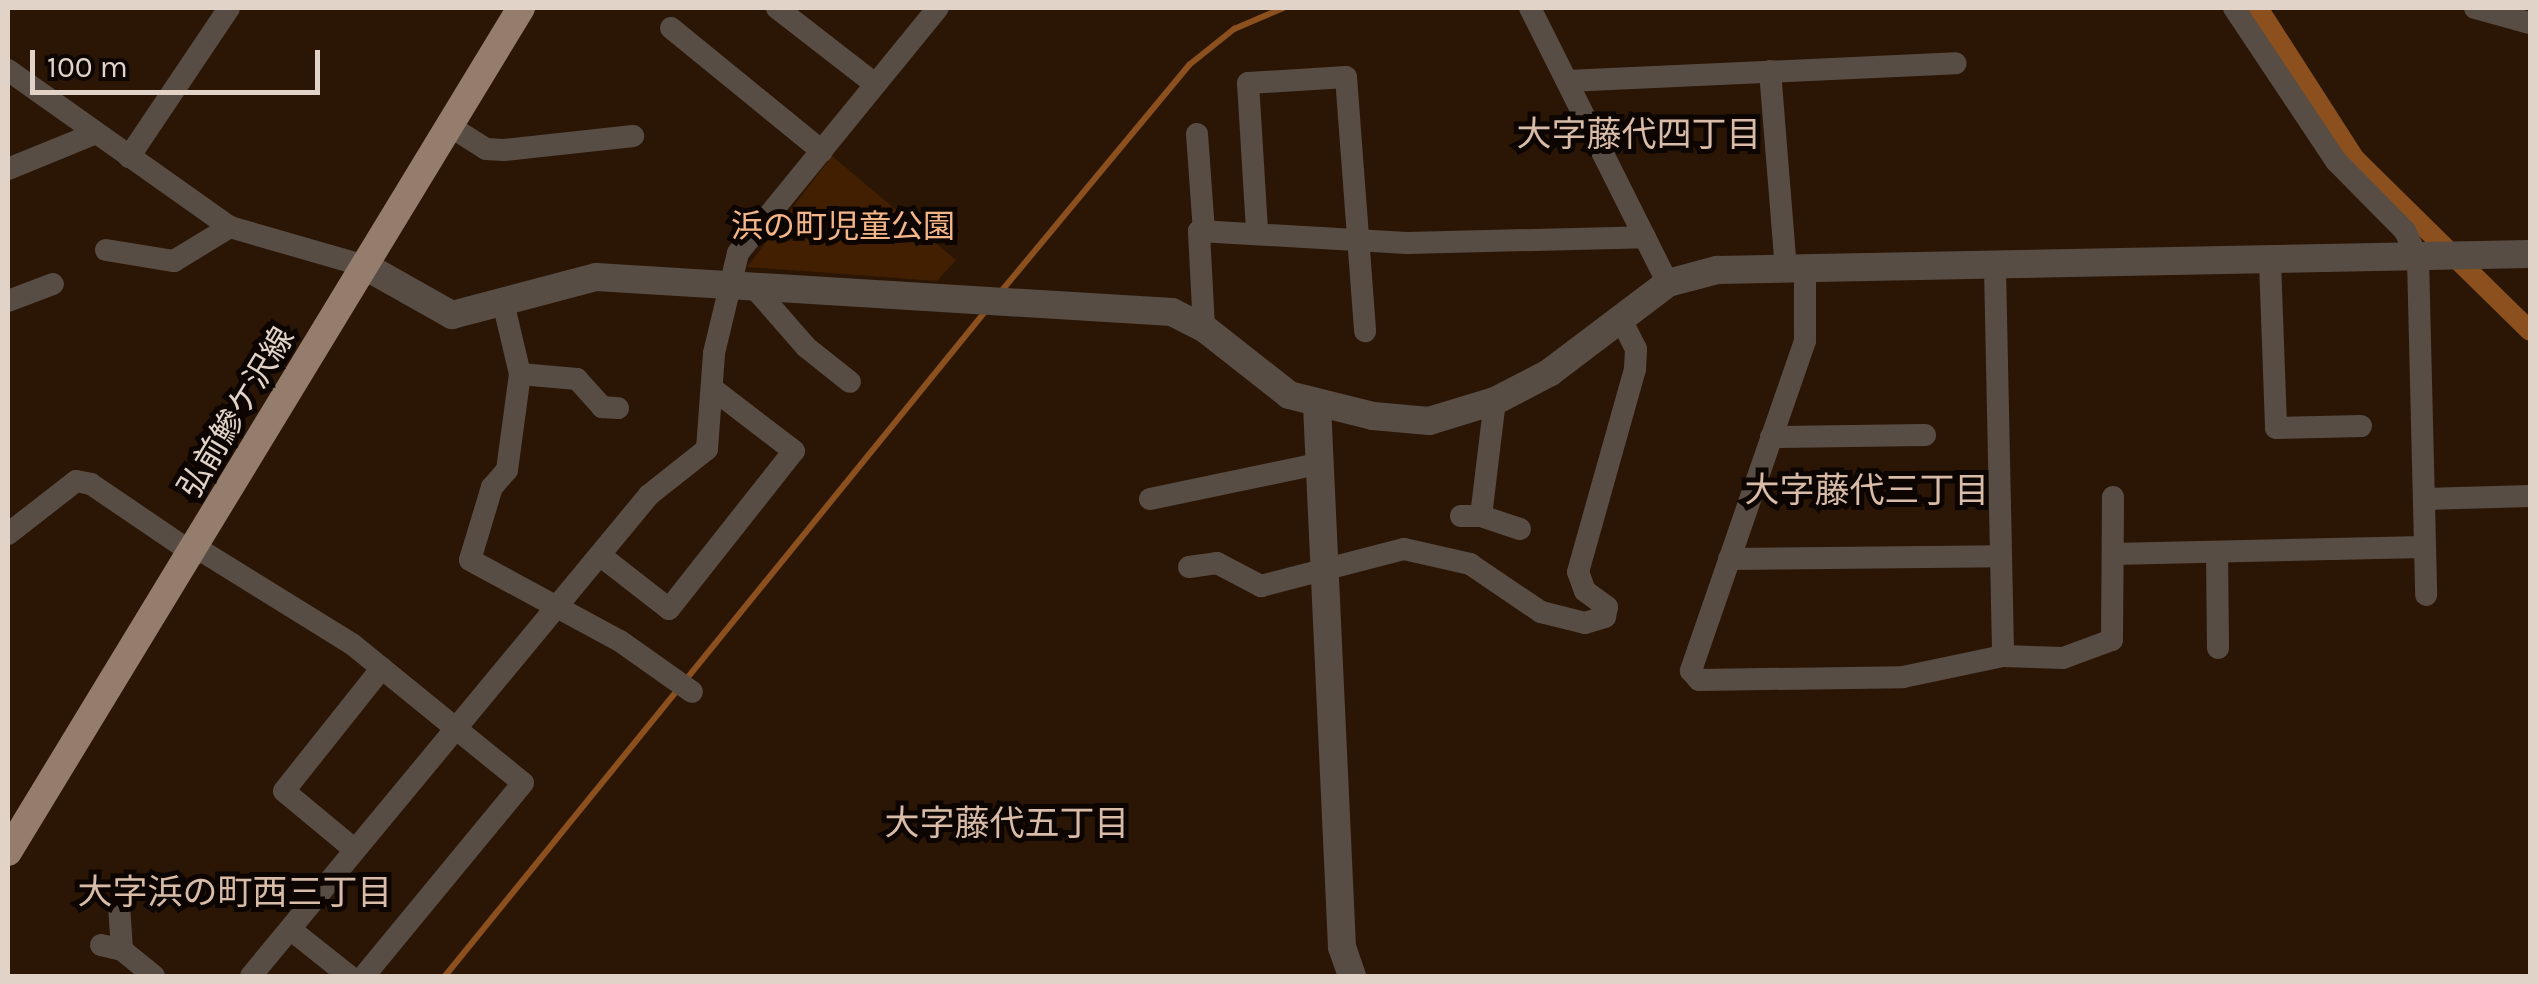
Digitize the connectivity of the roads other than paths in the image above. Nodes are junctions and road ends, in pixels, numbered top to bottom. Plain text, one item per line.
1 (229, 8) edge
2 (521, 8) edge
3 (777, 8) edge
4 (938, 8) edge
5 (1530, 8) edge
6 (2234, 8) edge
7 (2475, 8) edge
8 (2530, 23) edge
9 (671, 28) dead end
10 (1956, 62) dead end
11 (8, 70) edge
12 (1770, 71) junction
13 (1567, 82) junction
14 (876, 84) junction
15 (448, 125) junction
16 (96, 133) junction
17 (1197, 134) dead end
18 (632, 136) dead end
19 (822, 150) junction
20 (129, 157) junction
21 (8, 168) edge
22 (230, 227) junction
23 (1258, 230) junction
24 (1204, 231) junction
25 (1356, 236) junction
26 (1645, 237) junction
27 (106, 250) dead end
28 (2530, 254) edge
29 (2445, 257) junction
30 (2270, 262) junction
31 (365, 266) junction
32 (1995, 268) junction
33 (1795, 271) junction
34 (1668, 283) junction
35 (52, 284) dead end
36 (743, 284) junction
37 (8, 301) edge
38 (503, 302) junction
39 (1620, 318) junction
40 (1204, 328) junction
41 (1365, 330) dead end
42 (520, 374) junction
43 (850, 382) dead end
44 (712, 389) junction
45 (1496, 401) junction
46 (1317, 405) junction
47 (618, 408) dead end
48 (2361, 426) dead end
49 (1925, 435) dead end
50 (1771, 437) junction
51 (1317, 464) junction
52 (2530, 496) edge
53 (2113, 497) dead end
54 (1150, 499) dead end
55 (2424, 499) junction
56 (1520, 529) dead end
57 (8, 534) edge
58 (2425, 547) junction
59 (196, 551) junction
60 (2217, 552) junction
61 (2113, 554) junction
62 (600, 556) junction
63 (2001, 556) junction
64 (1729, 560) junction
65 (1189, 567) dead end
66 (1326, 567) junction
67 (2426, 595) dead end
68 (556, 605) junction
69 (2211, 636) dead end
70 (2003, 656) junction
71 (382, 668) junction
72 (686, 687) dead end
73 (453, 726) junction
74 (355, 850) junction
75 (8, 852) edge
76 (118, 905) dead end
77 (290, 929) junction
78 (154, 976) edge
79 (251, 976) edge
80 (349, 976) edge
81 (364, 976) edge
82 (1352, 976) edge

1 - 20 street
2 - 15 main road, 弘前鰺ケ沢線
3 - 14 street
4 - 14 street
5 - 13 street
6 - 29 street
7 - 8 street
9 - 19 street
10 - 12 street
11 - 16 street
12 - 13 street
12 - 33 street
13 - 26 street
14 - 19 street
15 - 18 street
15 - 31 main road, 弘前鰺ケ沢線
16 - 20 street
16 - 21 street
17 - 24 street
19 - 36 street
20 - 22 street
22 - 27 street
22 - 31 street
23 - 24 street
23 - 25 street
23 - 25 street
24 - 40 street
25 - 26 street
25 - 41 street
26 - 34 street
28 - 29 street
29 - 30 street
29 - 55 street
30 - 32 street
30 - 48 street
31 - 38 street
31 - 59 main road, 弘前鰺ケ沢線
32 - 33 street
32 - 63 street
33 - 34 street
33 - 50 street
34 - 39 street
35 - 37 street
36 - 38 street
36 - 40 street
36 - 43 street
36 - 44 street
38 - 42 street
39 - 45 street
39 - 66 street
40 - 46 street
42 - 47 street
42 - 68 street
44 - 62 street
44 - 62 street
45 - 46 street
45 - 56 street
46 - 51 street
49 - 50 street
50 - 64 street
51 - 54 street
51 - 66 street
52 - 55 street
53 - 61 street
55 - 58 street
57 - 59 street
58 - 60 street
58 - 67 street
59 - 71 street
59 - 75 main road, 弘前鰺ケ沢線
60 - 61 street
60 - 69 street
61 - 70 street
62 - 68 street
63 - 64 street
63 - 70 street
64 - 70 street
65 - 66 street
66 - 82 street
68 - 72 street
68 - 73 street
71 - 73 street
71 - 74 street
73 - 74 street
73 - 81 street
74 - 77 street
76 - 78 street
77 - 79 street
77 - 80 street

